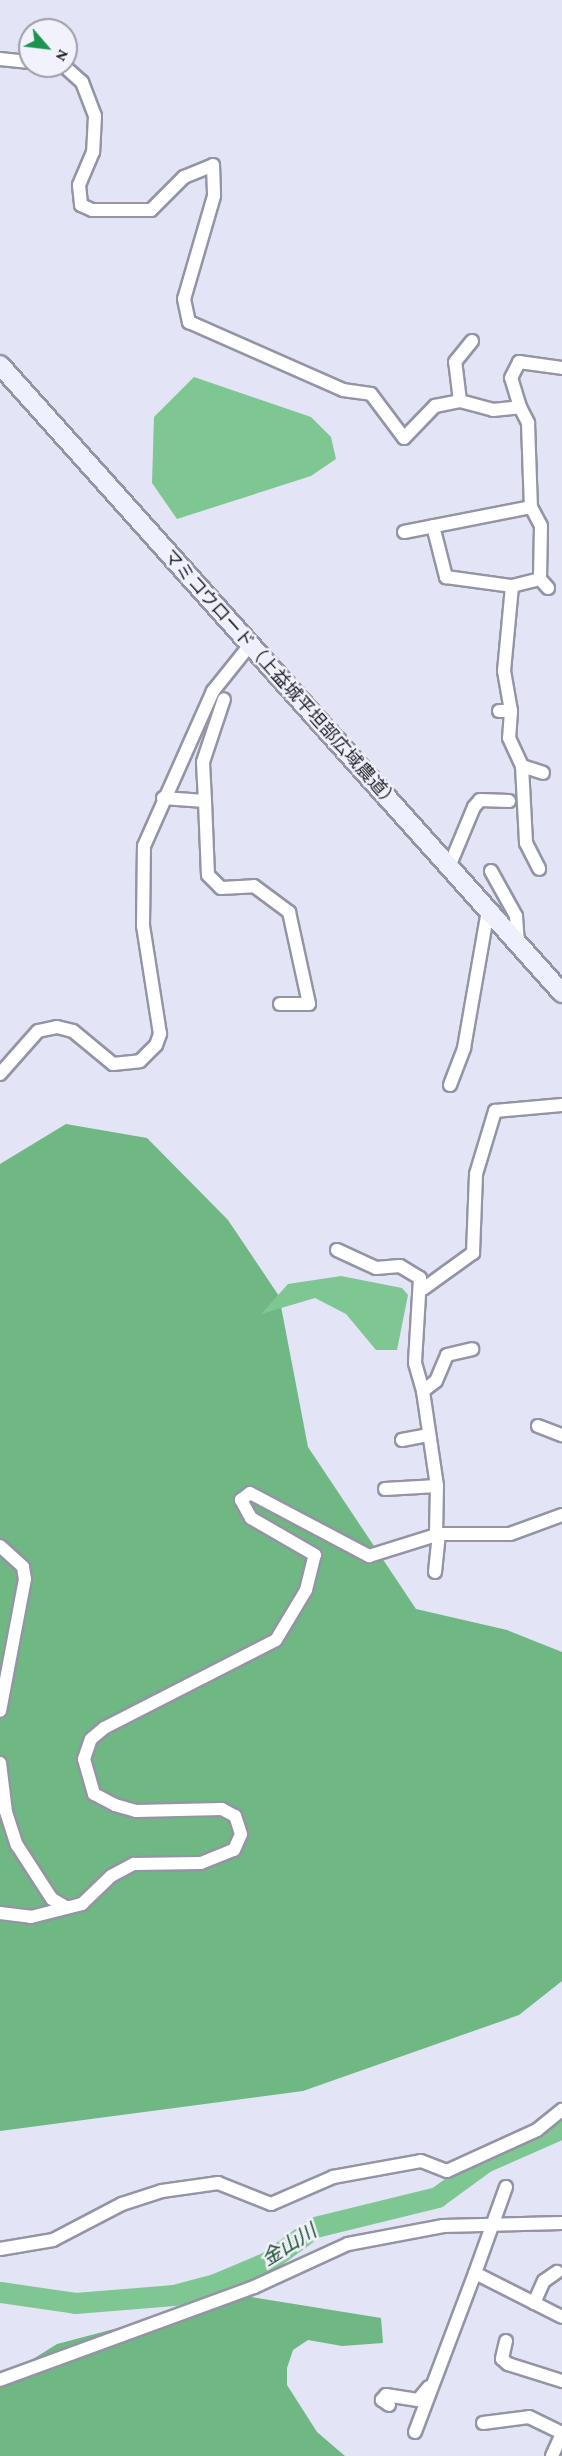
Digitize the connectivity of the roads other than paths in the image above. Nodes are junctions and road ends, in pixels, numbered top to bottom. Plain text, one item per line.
1 (0, 59) edge
2 (18, 61) edge
3 (78, 78) edge
4 (472, 341) dead end
5 (0, 365) edge
6 (562, 368) edge
7 (460, 400) junction
8 (520, 407) junction
9 (531, 507) junction
10 (433, 526) junction
11 (404, 532) dead end
12 (512, 586) junction
13 (250, 645) junction
14 (224, 699) dead end
15 (522, 766) junction
16 (543, 773) dead end
17 (163, 798) junction
18 (205, 801) junction
19 (509, 801) dead end
20 (449, 867) junction
21 (539, 869) dead end
22 (491, 871) dead end
23 (488, 910) junction
24 (518, 944) junction
25 (562, 993) edge
26 (280, 1004) dead end
27 (0, 1074) edge
28 (450, 1085) dead end
29 (562, 1105) edge
30 (338, 1250) dead end
31 (423, 1289) junction
32 (472, 1349) dead end
33 (423, 1391) junction
34 (538, 1426) dead end
35 (428, 1435) junction
36 (562, 1435) edge
37 (402, 1440) dead end
38 (436, 1486) junction
39 (385, 1489) dead end
40 (562, 1515) edge
41 (437, 1534) junction
42 (0, 1546) edge
43 (435, 1572) dead end
44 (0, 1711) edge
45 (0, 1763) edge
46 (66, 1907) junction
47 (0, 1913) edge
48 (561, 2112) edge
49 (506, 2187) dead end
50 (494, 2221) junction
51 (562, 2223) edge
52 (0, 2249) edge
53 (557, 2271) dead end
54 (475, 2273) junction
55 (534, 2303) junction
56 (562, 2317) edge
57 (506, 2341) dead end
58 (0, 2380) edge
59 (562, 2381) edge
60 (434, 2382) junction
61 (388, 2405) dead end
62 (483, 2423) dead end
63 (415, 2432) dead end
64 (562, 2433) edge
65 (552, 2456) edge

1 - 2 street
3 - 7 street
4 - 7 street
5 - 13 street, マミコウロード（上益城平坦部広域農道）
6 - 8 street
7 - 8 street
8 - 9 street
9 - 10 street
9 - 12 street
10 - 11 street
10 - 12 street
12 - 15 street
13 - 17 street
13 - 20 street, マミコウロード（上益城平坦部広域農道）
14 - 18 street
15 - 16 street
15 - 21 street
17 - 18 street
17 - 27 street
18 - 26 street
19 - 20 street
20 - 23 street, マミコウロード（上益城平坦部広域農道）
22 - 24 street
23 - 24 street, マミコウロード（上益城平坦部広域農道）
23 - 28 street
24 - 25 street, マミコウロード（上益城平坦部広域農道）
29 - 31 street
30 - 31 street
31 - 33 street
32 - 33 street
33 - 35 street
34 - 36 street
35 - 37 street
35 - 38 street
38 - 39 street
38 - 41 street
40 - 41 street
41 - 43 street
41 - 46 street
42 - 44 street
45 - 46 street
46 - 47 street
48 - 52 street
49 - 50 street
50 - 51 street
50 - 54 street
50 - 58 street
53 - 55 street
54 - 55 street
54 - 60 street
55 - 56 street
57 - 59 street
60 - 61 street
60 - 63 street
62 - 64 street
64 - 65 street

